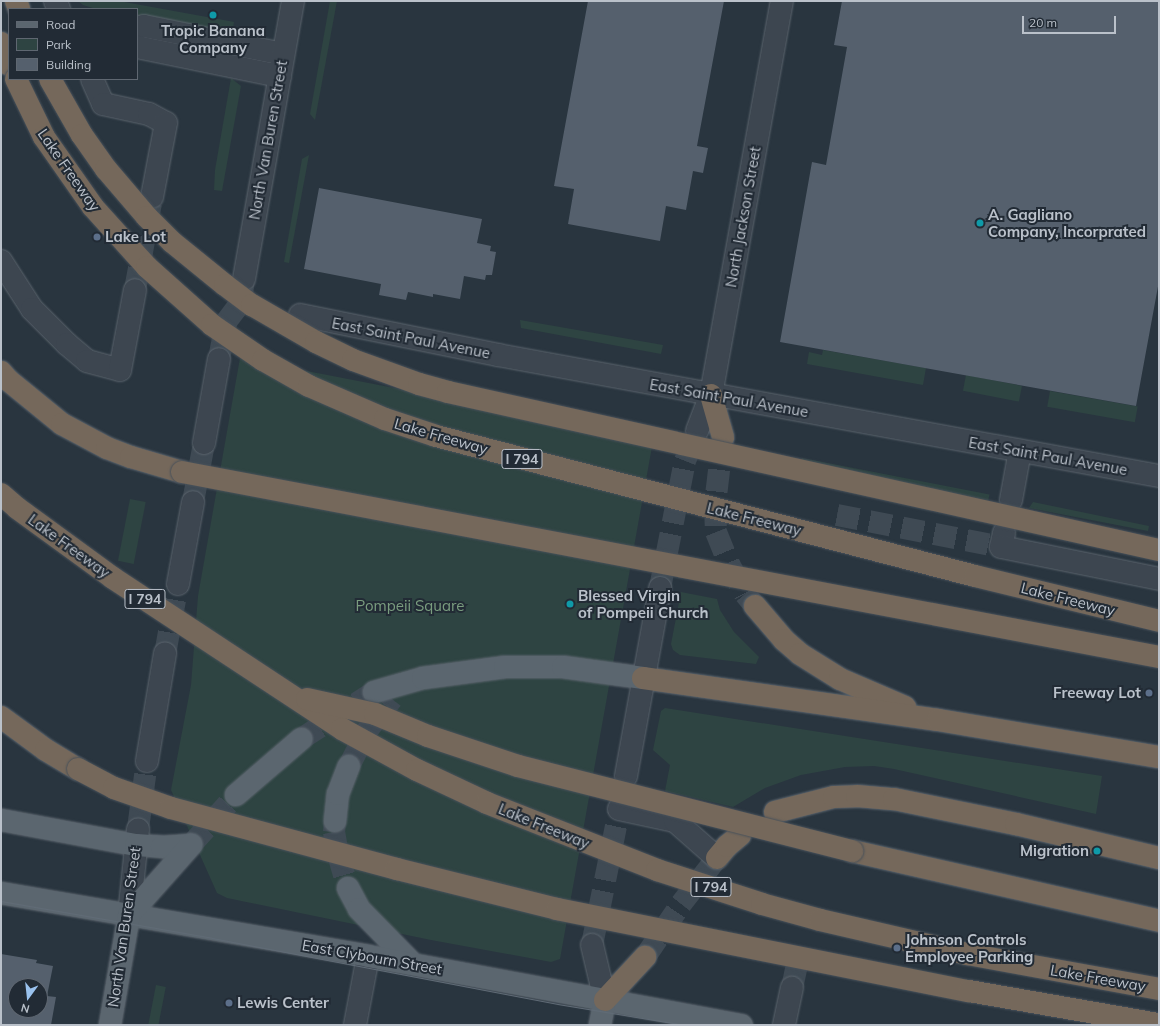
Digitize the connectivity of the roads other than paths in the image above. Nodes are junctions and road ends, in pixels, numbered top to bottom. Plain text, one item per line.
1 (293, 1) edge
2 (782, 1) edge
3 (138, 28) edge
4 (1, 44) edge
5 (138, 47) edge
6 (284, 54) junction
7 (8, 62) edge
8 (280, 76) junction
9 (16, 80) edge
10 (51, 80) edge
11 (92, 80) edge
12 (152, 197) tunnel mouth
13 (1, 261) edge
14 (244, 279) tunnel mouth
15 (135, 290) tunnel mouth
16 (300, 315) dead end
17 (219, 359) tunnel mouth
18 (1, 372) edge
19 (711, 395) junction
20 (697, 431) tunnel mouth
21 (723, 437) tunnel mouth
22 (204, 443) tunnel mouth
23 (1020, 451) junction
24 (1159, 476) edge
25 (1, 494) edge
26 (1011, 500) dead end
27 (193, 502) tunnel mouth
28 (1004, 533) dead end
29 (1159, 550) edge
30 (1159, 579) edge
31 (178, 584) tunnel mouth
32 (660, 588) tunnel mouth
33 (755, 606) tunnel mouth
34 (1159, 621) edge
35 (165, 654) tunnel mouth
36 (1159, 657) edge
37 (643, 678) junction
38 (383, 695) tunnel mouth
39 (294, 697) junction
40 (1, 717) edge
41 (938, 720) junction
42 (301, 739) tunnel mouth
43 (1159, 757) edge
44 (147, 761) tunnel mouth
45 (349, 766) tunnel mouth
46 (626, 776) tunnel mouth
47 (236, 795) tunnel mouth
48 (619, 809) dead end
49 (775, 812) dead end
50 (1, 820) edge
51 (335, 821) tunnel mouth
52 (740, 835) dead end
53 (137, 837) junction
54 (717, 858) joint
55 (1159, 858) edge
56 (348, 888) tunnel mouth
57 (1, 893) edge
58 (129, 915) junction
59 (1159, 921) edge
60 (592, 945) tunnel mouth
61 (368, 956) junction
62 (645, 957) tunnel mouth
63 (413, 964) junction
64 (792, 988) tunnel mouth
65 (1159, 989) edge
66 (605, 1000) junction
67 (1159, 1024) edge
68 (110, 1025) edge
69 (355, 1025) edge
70 (600, 1025) edge
71 (742, 1025) edge
72 (784, 1025) edge

1 - 6 street, North Van Buren Street
2 - 19 street, North Jackson Street
3 - 6 street
4 - 7 highway
5 - 8 street
6 - 8 street, North Van Buren Street
8 - 14 street, North Van Buren Street
9 - 34 highway, Lake Freeway / I 794, bridge
10 - 29 highway, bridge
11 - 12 street
13 - 15 street
16 - 19 street, East Saint Paul Avenue
17 - 22 street
18 - 36 highway, bridge
19 - 20 street, North Jackson Street
19 - 21 highway
19 - 23 street, East Saint Paul Avenue
23 - 24 street, East Saint Paul Avenue
23 - 26 street
25 - 39 highway, Lake Freeway / I 794, bridge
27 - 31 street
28 - 30 street
32 - 37 street
33 - 41 highway
35 - 44 street
37 - 38 main road
37 - 41 highway
37 - 46 street
39 - 59 highway, bridge
39 - 65 highway, Lake Freeway / I 794, bridge
40 - 67 highway, bridge
41 - 43 highway
42 - 47 main road
45 - 51 main road
48 - 54 street
49 - 55 highway
50 - 53 main road
52 - 54 highway
53 - 58 street, North Van Buren Street
53 - 58 main road
56 - 63 main road
57 - 58 main road, East Clybourn Street
58 - 61 main road, East Clybourn Street
58 - 68 main road, North Van Buren Street
60 - 66 street
61 - 63 main road, East Clybourn Street
61 - 69 street
62 - 66 highway
63 - 66 main road, East Clybourn Street
64 - 72 street
66 - 70 main road
66 - 71 main road, East Clybourn Street

